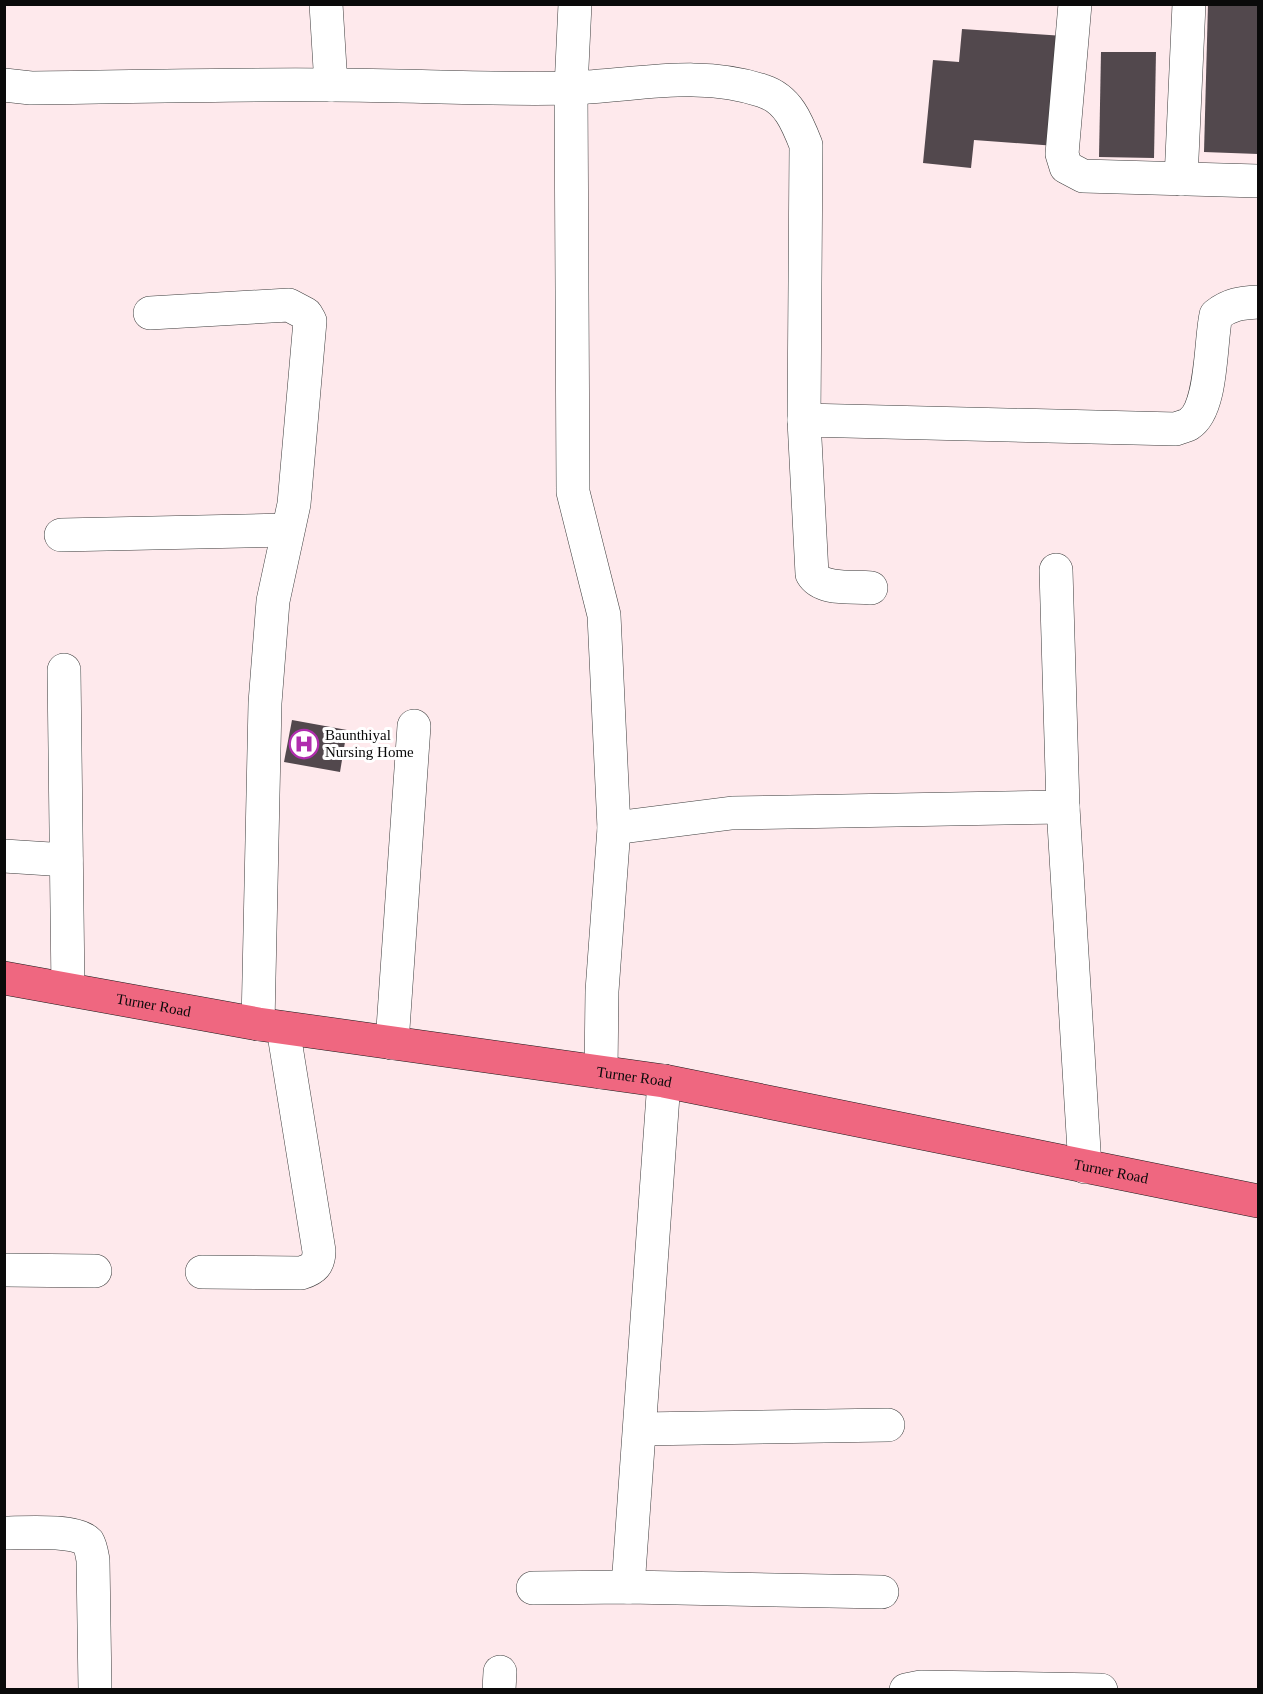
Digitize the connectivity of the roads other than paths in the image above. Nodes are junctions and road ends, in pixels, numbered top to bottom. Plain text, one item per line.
1 (326, 4) edge
2 (574, 4) edge
3 (1075, 4) edge
4 (1189, 4) edge
5 (4, 85) edge
6 (331, 85) junction
7 (571, 88) junction
8 (1181, 179) junction
9 (1258, 181) edge
10 (1258, 302) edge
11 (150, 313) dead end
12 (804, 420) junction
13 (287, 530) junction
14 (61, 535) dead end
15 (1056, 570) dead end
16 (871, 588) dead end
17 (64, 670) dead end
18 (414, 726) dead end
19 (1063, 807) junction
20 (614, 828) junction
21 (4, 856) edge
22 (66, 860) junction
23 (4, 978) edge
24 (68, 989) junction
25 (270, 1026) junction
26 (392, 1043) junction
27 (601, 1072) junction
28 (664, 1081) junction
29 (1085, 1167) junction
30 (1258, 1201) edge
31 (4, 1270) edge
32 (95, 1270) dead end
33 (202, 1272) dead end
34 (888, 1425) dead end
35 (641, 1429) junction
36 (4, 1533) edge
37 (628, 1587) junction
38 (533, 1588) dead end
39 (882, 1592) dead end
40 (95, 1689) edge
41 (906, 1689) edge
42 (1101, 1689) edge

1 - 6 street
2 - 7 street
3 - 8 street
4 - 8 street
5 - 6 street
6 - 7 street
7 - 12 street
7 - 20 street
8 - 9 street
10 - 12 street
11 - 13 street
12 - 16 street
13 - 14 street
13 - 25 street
15 - 19 street
17 - 22 street
18 - 26 street
19 - 20 street
19 - 29 street
20 - 27 street
21 - 22 street
22 - 24 street
23 - 24 main road, Turner Road
24 - 25 main road, Turner Road
25 - 26 main road, Turner Road
25 - 33 street
26 - 27 main road, Turner Road
27 - 28 main road, Turner Road
28 - 29 main road, Turner Road
28 - 35 street
29 - 30 main road, Turner Road
31 - 32 street
34 - 35 street
35 - 37 street
36 - 40 street
37 - 38 street
37 - 39 street
41 - 42 street

